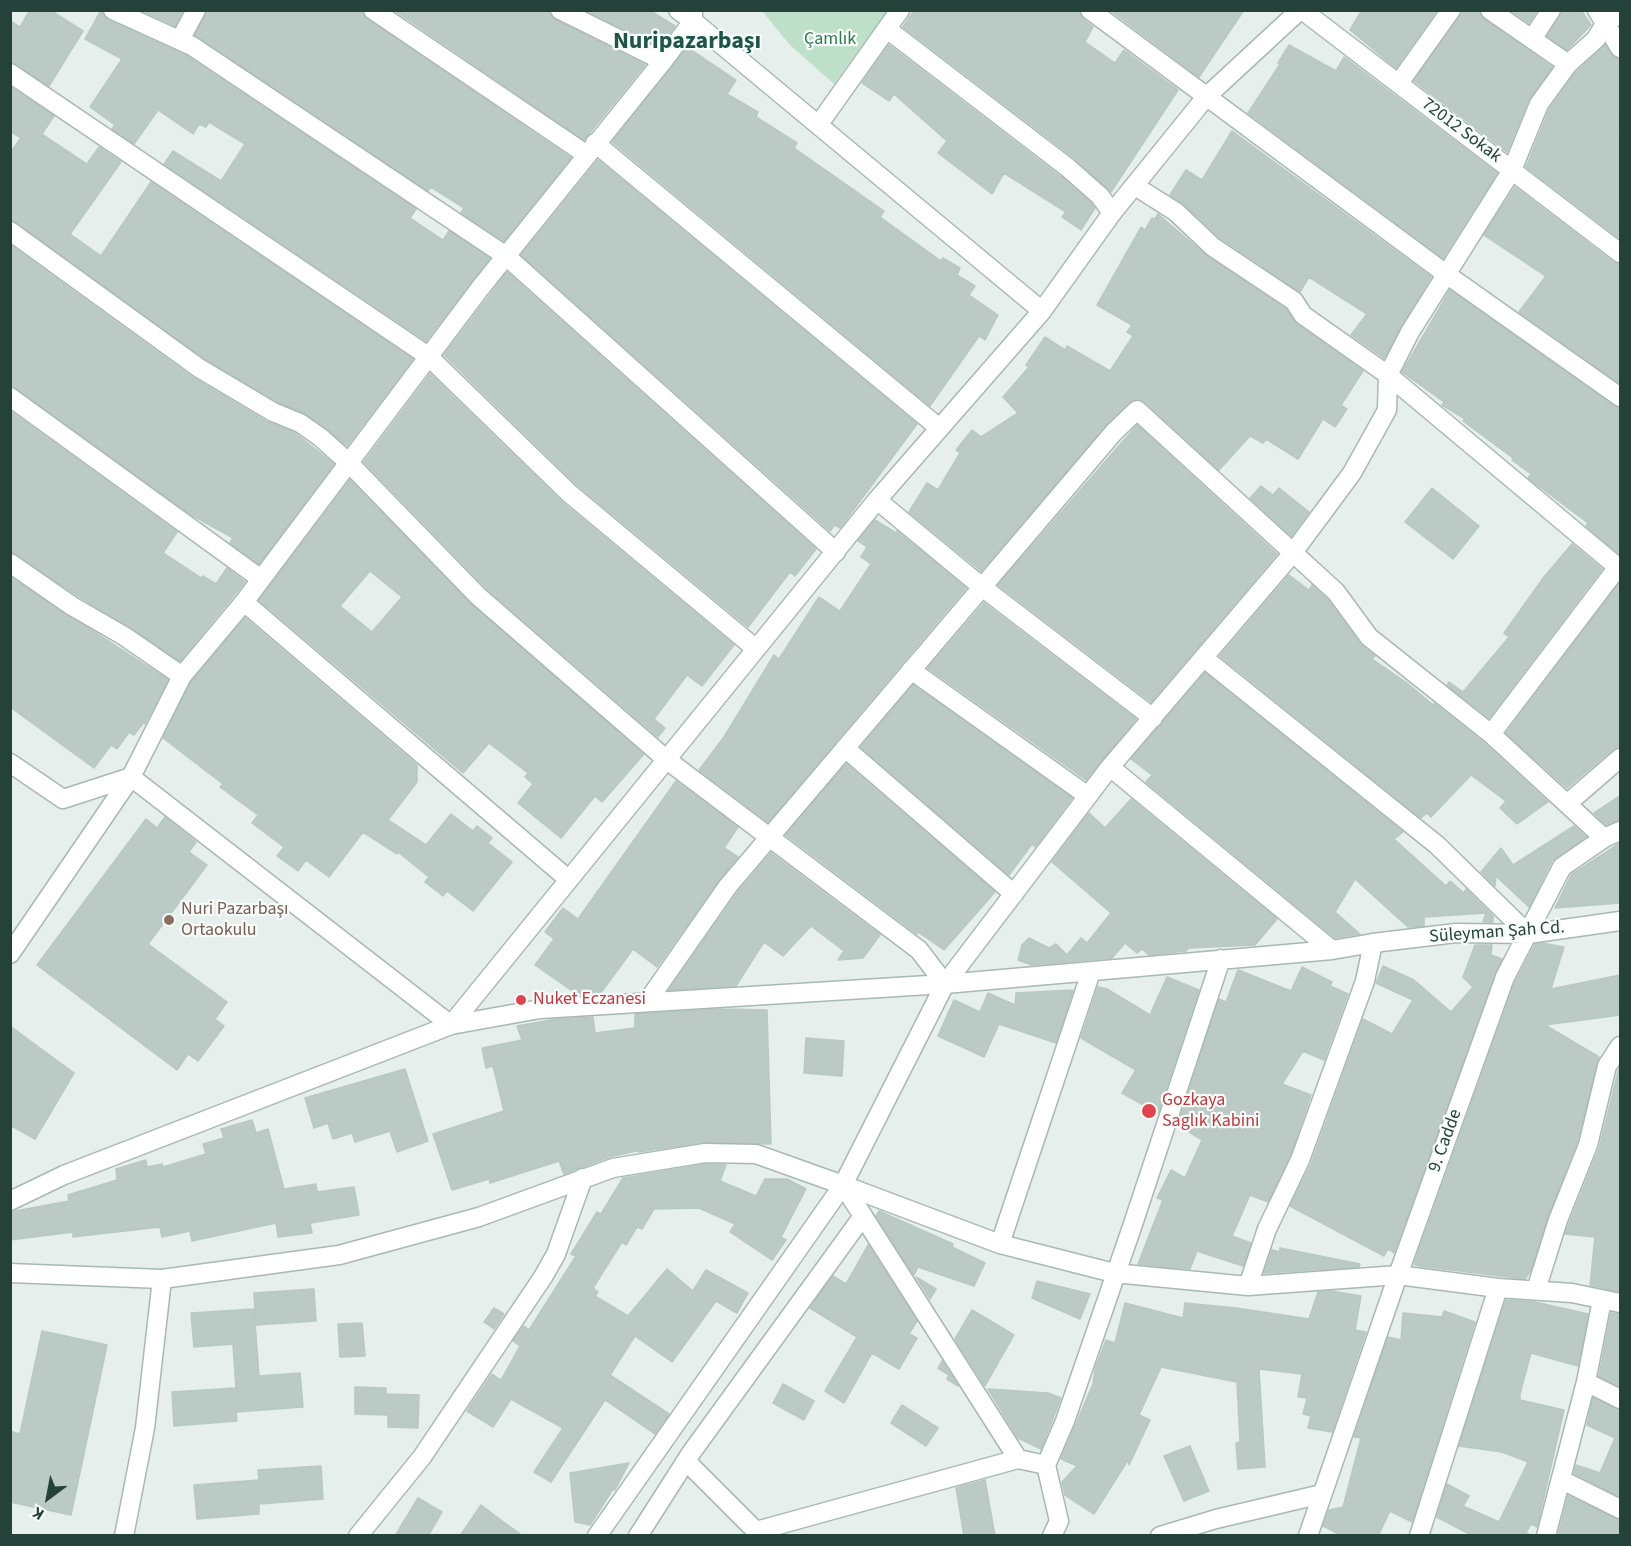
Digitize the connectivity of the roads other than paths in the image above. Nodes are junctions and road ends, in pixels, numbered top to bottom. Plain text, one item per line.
1 (113, 10) edge
2 (196, 10) edge
3 (373, 10) edge
4 (560, 10) edge
5 (678, 10) edge
6 (900, 10) edge
7 (1090, 10) edge
8 (1301, 10) edge
9 (1451, 10) edge
10 (1490, 10) edge
11 (1551, 10) edge
12 (1620, 12) edge
13 (693, 16) edge
14 (1601, 17) edge
15 (887, 29) junction
16 (1532, 39) junction
17 (180, 40) junction
18 (1620, 48) edge
19 (663, 61) junction
20 (1568, 64) junction
21 (10, 73) edge
22 (1399, 83) junction
23 (1206, 98) junction
24 (819, 124) junction
25 (591, 148) junction
26 (1512, 170) junction
27 (1135, 186) junction
28 (1112, 213) junction
29 (10, 231) edge
30 (1620, 253) edge
31 (506, 256) junction
32 (1446, 274) junction
33 (1042, 311) junction
34 (428, 356) junction
35 (1388, 375) junction
36 (10, 397) edge
37 (1620, 397) edge
38 (938, 427) junction
39 (348, 462) junction
40 (877, 500) junction
41 (836, 552) junction
42 (1292, 554) junction
43 (10, 563) edge
44 (1619, 568) edge
45 (261, 579) junction
46 (982, 587) junction
47 (244, 602) junction
48 (755, 648) junction
49 (1204, 658) junction
50 (910, 670) junction
51 (182, 676) junction
52 (1153, 718) junction
53 (1491, 734) junction
54 (845, 748) junction
55 (1620, 758) edge
56 (667, 759) junction
57 (10, 763) edge
58 (1110, 767) junction
59 (131, 777) junction
60 (1088, 796) junction
61 (1568, 802) junction
62 (1612, 834) edge
63 (771, 838) junction
64 (568, 879) junction
65 (1014, 894) junction
66 (1620, 921) edge
67 (1528, 934) junction
68 (1373, 943) junction
69 (1332, 950) junction
70 (10, 954) edge
71 (1221, 959) junction
72 (1091, 972) junction
73 (945, 984) junction
74 (647, 1002) junction
75 (451, 1025) junction
76 (1620, 1046) edge
77 (583, 1178) junction
78 (843, 1185) junction
79 (10, 1201) edge
80 (864, 1216) junction
81 (1000, 1244) junction
82 (10, 1273) edge
83 (1114, 1273) junction
84 (1398, 1275) junction
85 (162, 1279) junction
86 (1248, 1286) junction
87 (1498, 1288) junction
88 (1536, 1290) junction
89 (1602, 1300) junction
90 (1620, 1303) edge
91 (1586, 1382) junction
92 (1620, 1399) edge
93 (1018, 1459) junction
94 (686, 1461) junction
95 (1046, 1465) junction
96 (1562, 1480) junction
97 (1322, 1494) junction
98 (1620, 1509) edge
99 (124, 1536) edge
100 (358, 1536) edge
101 (597, 1536) edge
102 (638, 1536) edge
103 (1052, 1536) edge
104 (1161, 1536) edge
105 (1308, 1536) edge
106 (1419, 1536) edge
107 (1546, 1536) edge

1 - 17 street
2 - 17 street
3 - 25 street
4 - 19 street
5 - 13 street
6 - 15 street
7 - 23 street
8 - 22 street, 72012 Sokak
8 - 23 street
9 - 22 street
10 - 16 street
11 - 16 street
12 - 14 street
13 - 19 street
13 - 24 street
14 - 18 street
14 - 20 street
15 - 24 street
15 - 28 street
16 - 20 street
17 - 31 street
19 - 25 street
20 - 26 street
21 - 34 street
22 - 26 street, 72012 Sokak
23 - 27 street
23 - 32 street
24 - 33 street
25 - 31 street
25 - 38 street
26 - 30 street, 72012 Sokak
26 - 32 street
27 - 28 street
27 - 35 street
28 - 33 street
29 - 39 street
31 - 34 street
31 - 41 street
32 - 35 street
32 - 37 street
33 - 38 street
34 - 39 street
34 - 48 street
35 - 42 street
35 - 44 street
36 - 45 street
38 - 40 street
39 - 45 street
39 - 56 street
40 - 41 street
40 - 46 street
41 - 48 street
42 - 46 street
42 - 49 street
42 - 53 street
43 - 51 street
44 - 53 street
45 - 47 street
46 - 50 street
46 - 52 street
47 - 51 street
47 - 64 street
48 - 56 street
49 - 52 street
49 - 67 street
50 - 54 street
50 - 60 street
51 - 59 street
52 - 58 street
53 - 61 street
54 - 63 street
54 - 65 street
55 - 61 street
56 - 63 street
56 - 64 street
57 - 59 street
58 - 60 street
58 - 69 street
59 - 70 street
59 - 75 street
60 - 65 street
61 - 62 street
62 - 67 street, 9. Cadde
63 - 73 street
63 - 74 street
64 - 75 street
65 - 73 street
66 - 67 street, Süleyman Şah Cd.
67 - 68 street, Süleyman Şah Cd.
67 - 84 street, 9. Cadde
68 - 69 street, Süleyman Şah Cd.
68 - 86 street
69 - 71 street, Süleyman Şah Cd.
71 - 72 street, Süleyman Şah Cd.
71 - 83 street
72 - 73 street, Süleyman Şah Cd.
72 - 81 street
73 - 74 street, Süleyman Şah Cd.
73 - 78 street
74 - 75 street, Süleyman Şah Cd.
75 - 79 street, Süleyman Şah Cd.
76 - 88 street
77 - 78 street
77 - 85 street
77 - 100 street
78 - 80 street
78 - 81 street
78 - 101 street
80 - 93 street
80 - 94 street
81 - 83 street
82 - 85 street
83 - 86 street
83 - 95 street
84 - 86 street
84 - 87 street
84 - 97 street, 9. Cadde
85 - 99 street
87 - 88 street
87 - 106 street
88 - 89 street
89 - 90 street
89 - 91 street
91 - 92 street
91 - 96 street
93 - 94 street
93 - 95 street
94 - 102 street
95 - 103 street
96 - 98 street
96 - 107 street
97 - 104 street
97 - 105 street, 9. Cadde

